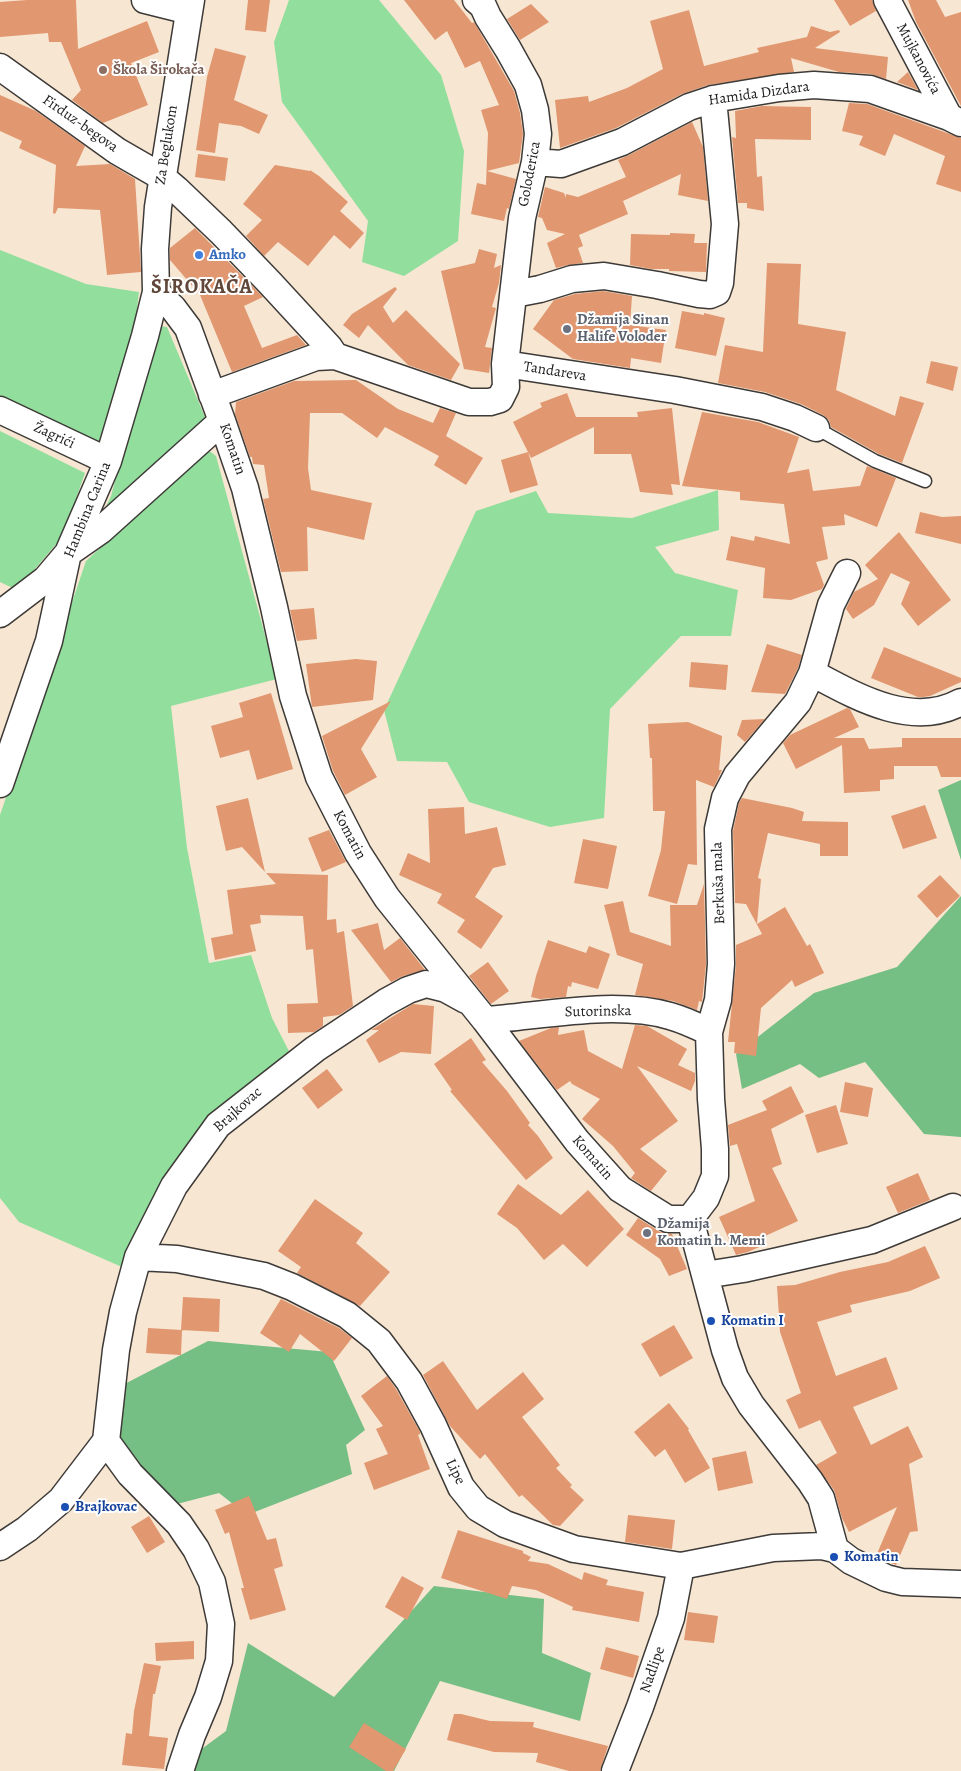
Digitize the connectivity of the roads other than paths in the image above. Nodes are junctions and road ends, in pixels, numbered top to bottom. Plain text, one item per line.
1 (145, 0) edge
2 (887, 0) edge
3 (481, 2) edge
4 (190, 6) edge
5 (0, 67) edge
6 (713, 99) junction
7 (955, 120) edge
8 (535, 162) junction
9 (162, 177) junction
10 (156, 292) junction
11 (514, 294) junction
12 (335, 356) junction
13 (505, 364) junction
14 (212, 395) junction
15 (0, 410) edge
16 (222, 421) junction
17 (816, 428) joint
18 (108, 461) junction
19 (925, 480) dead end
20 (68, 553) junction
21 (847, 574) dead end
22 (0, 614) edge
23 (812, 673) junction
24 (961, 702) edge
25 (0, 784) edge
26 (478, 1012) junction
27 (709, 1032) junction
28 (953, 1207) dead end
29 (690, 1219) junction
30 (138, 1257) junction
31 (705, 1275) junction
32 (106, 1442) junction
33 (0, 1547) edge
34 (835, 1549) junction
35 (681, 1566) junction
36 (961, 1584) edge
37 (180, 1771) edge
38 (615, 1771) edge

1 - 4 street
2 - 7 street, Mujkanovića
3 - 8 street, Goloderica
4 - 9 street, Za Beglukom
5 - 9 street, Firduz-begova
6 - 7 street, Hamida Dizdara
6 - 8 street, Hamida Dizdara
6 - 11 street
8 - 11 street, Goloderica
9 - 10 street, Za Beglukom
9 - 12 street
10 - 14 street, Komatin
10 - 18 street, Hambina Carina
11 - 13 street, Goloderica
12 - 13 street, Tandareva
12 - 14 street, Tandareva
13 - 17 street, Tandareva
14 - 16 street, Komatin
15 - 18 street, Žagrići
16 - 20 street
16 - 26 street, Komatin
17 - 19 lane, Tandareva
18 - 20 street, Hambina Carina
20 - 22 street
20 - 25 street, Hambina Carina
21 - 23 street, Berkuša mala
23 - 24 street
23 - 27 street, Berkuša mala
26 - 27 street, Sutorinska
26 - 29 street, Komatin
26 - 30 street, Brajkovac
27 - 29 street, Berkuša mala
28 - 31 street
29 - 31 street
30 - 32 street, Brajkovac
30 - 35 street, Lipe
31 - 34 street
32 - 33 street
32 - 37 street
34 - 35 street, Lipe
34 - 36 street
35 - 38 street, Nadlipe

